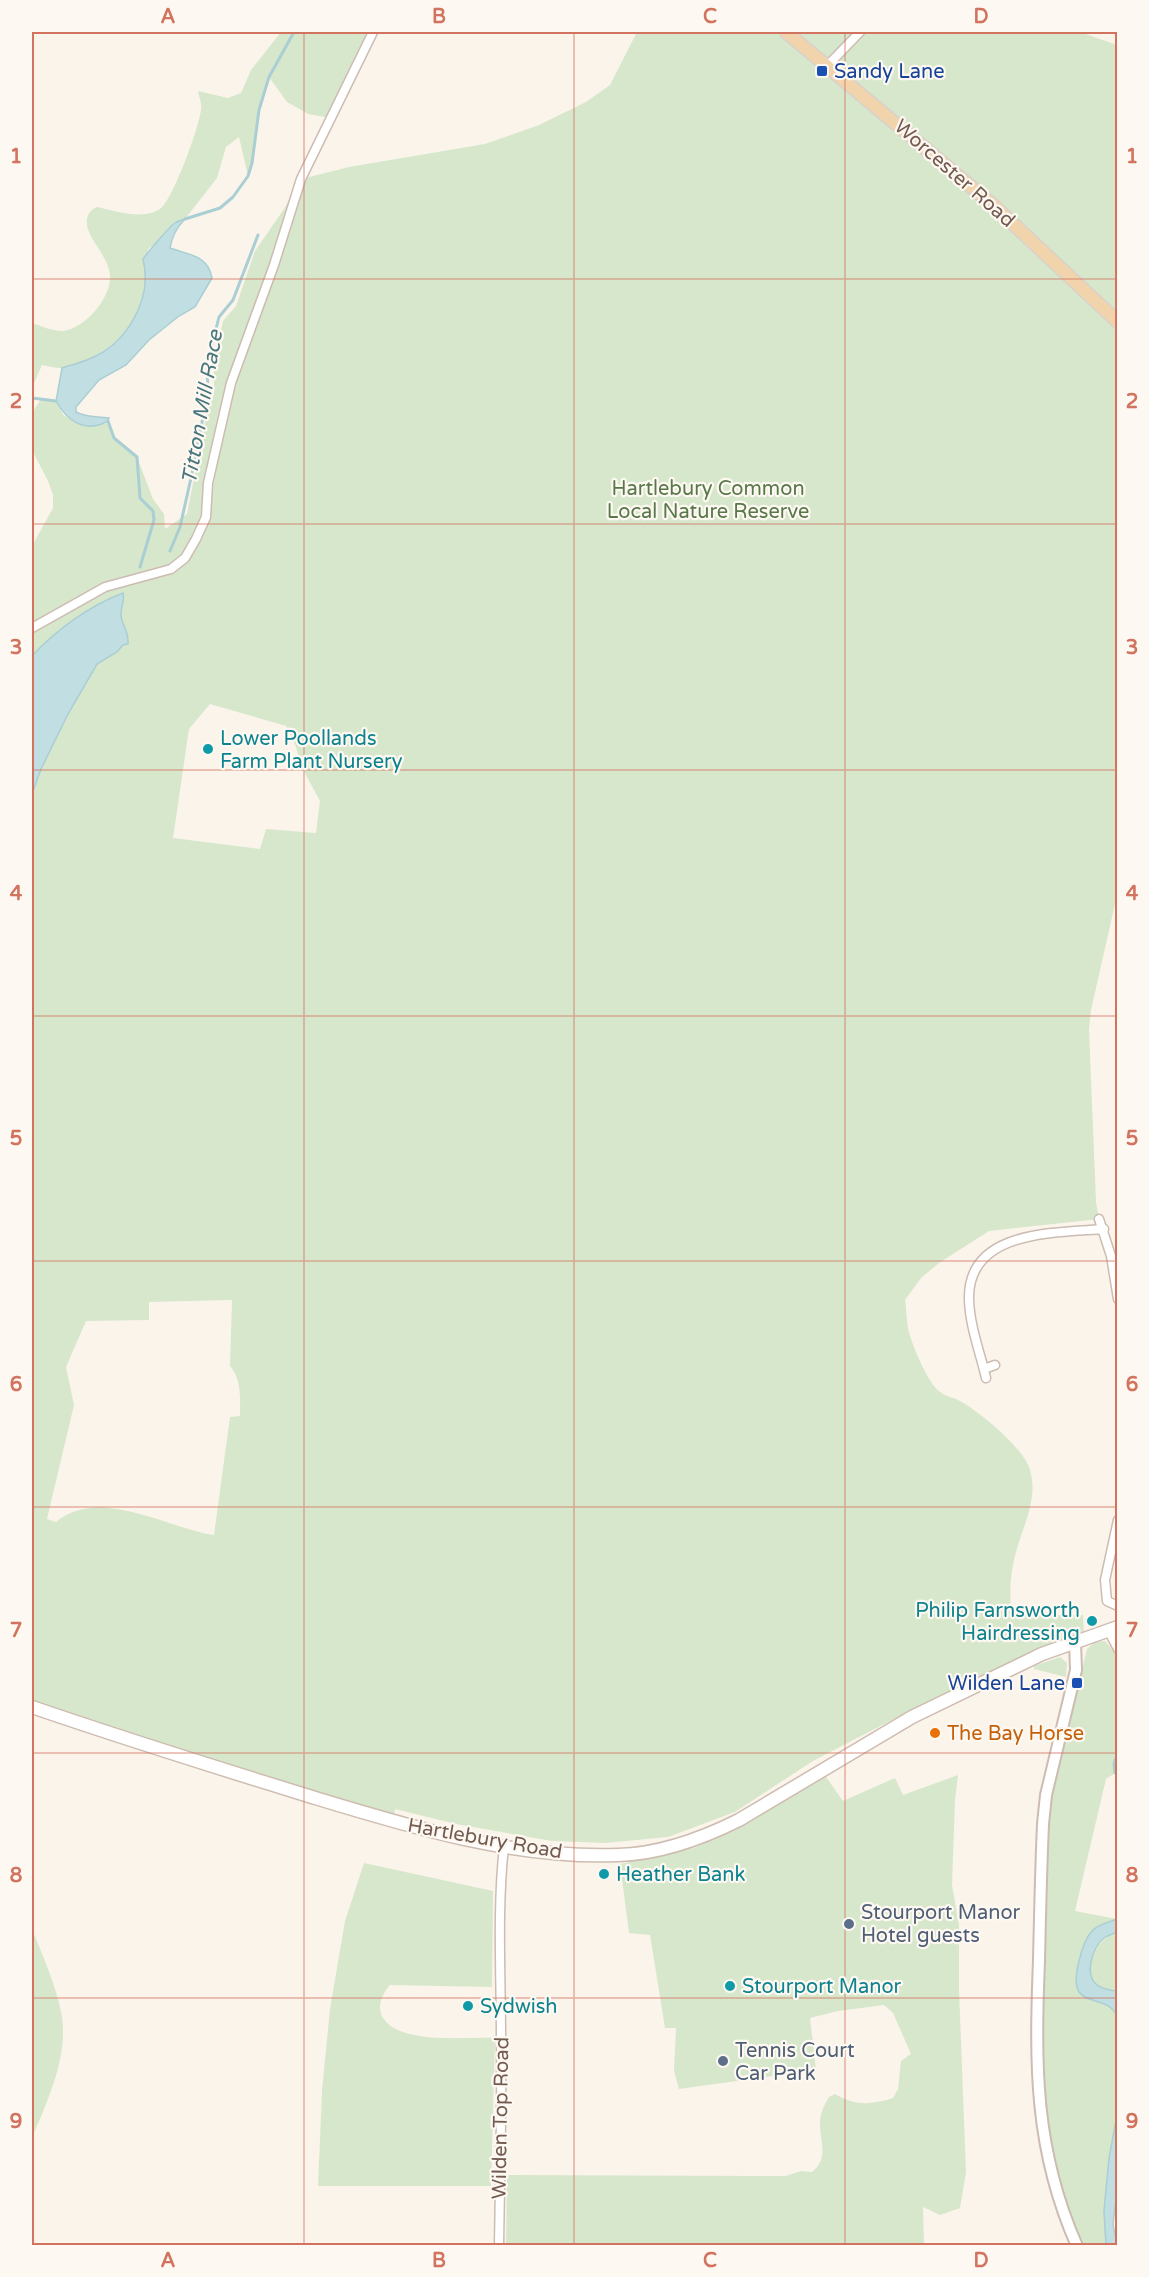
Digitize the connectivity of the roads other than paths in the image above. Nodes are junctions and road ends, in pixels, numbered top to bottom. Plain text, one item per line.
1 (373, 32) edge
2 (786, 32) edge
3 (860, 32) edge
4 (828, 65) junction
5 (1118, 322) edge
6 (32, 628) edge
7 (1099, 1219) dead end
8 (1104, 1228) junction
9 (1118, 1299) edge
10 (995, 1365) dead end
11 (1118, 1520) edge
12 (1118, 1606) edge
13 (1112, 1629) edge
14 (1075, 1642) junction
15 (1118, 1649) edge
16 (32, 1707) edge
17 (504, 1846) junction
18 (499, 2246) edge
19 (1077, 2246) edge

1 - 6 street
2 - 4 main road, Worcester Road
3 - 4 street
4 - 5 main road, Worcester Road
7 - 8 street
8 - 9 street
8 - 10 street
11 - 12 street
13 - 14 main road, Hartlebury Road
13 - 15 street
14 - 17 main road, Hartlebury Road
14 - 19 street
16 - 17 main road, Hartlebury Road
17 - 18 street, Wilden Top Road

